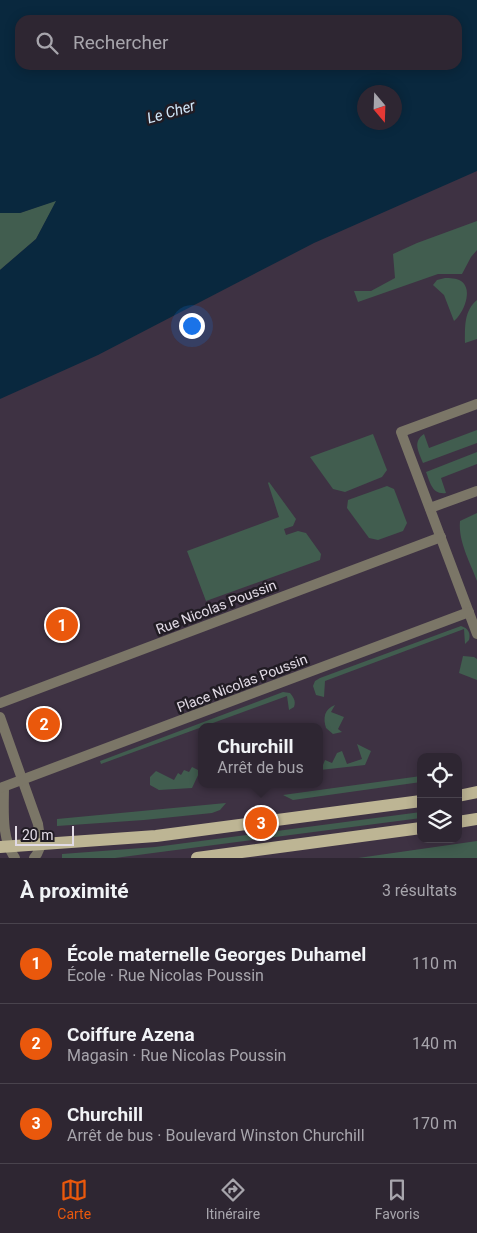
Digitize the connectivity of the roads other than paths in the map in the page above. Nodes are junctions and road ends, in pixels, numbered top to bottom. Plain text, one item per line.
1 (477, 404) edge
2 (477, 490) edge
3 (430, 508) junction
4 (441, 537) junction
5 (470, 612) junction
6 (477, 634) edge
7 (0, 703) edge
8 (0, 717) edge
9 (23, 780) junction
10 (2, 787) edge
11 (477, 792) edge
12 (462, 795) edge
13 (417, 803) edge
14 (477, 819) edge
15 (462, 821) edge
16 (417, 829) edge
17 (41, 844) junction
18 (8, 851) edge
19 (34, 858) edge
20 (197, 858) edge

1 - 3 street
2 - 3 street
3 - 4 street
4 - 5 street
4 - 7 street, Rue Nicolas Poussin
5 - 6 street
5 - 9 street, Place Nicolas Poussin
8 - 9 street
9 - 10 street, Place Nicolas Poussin
9 - 17 street
10 - 18 street
11 - 12 main road
13 - 17 main road
14 - 15 main road
16 - 20 main road
17 - 18 main road
17 - 19 street

